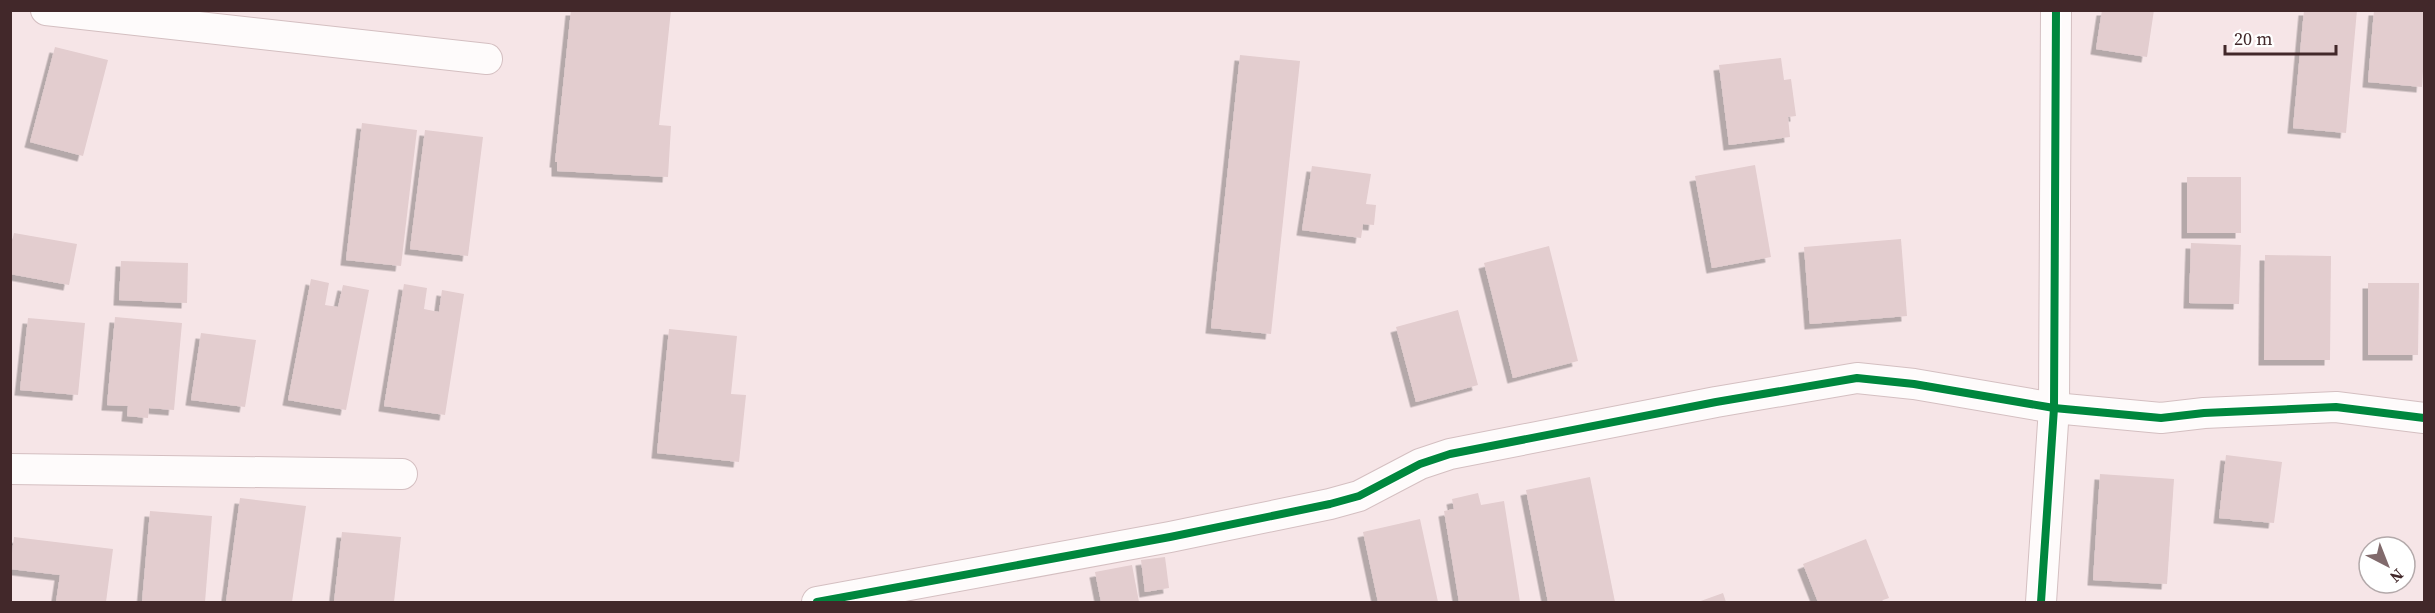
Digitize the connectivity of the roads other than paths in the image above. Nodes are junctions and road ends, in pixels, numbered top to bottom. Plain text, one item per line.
1 (46, 10) edge
2 (2056, 10) edge
3 (487, 59) dead end
4 (2054, 408) junction
5 (2424, 418) edge
6 (10, 469) edge
7 (402, 474) dead end
8 (830, 601) edge
9 (2042, 603) edge

1 - 3 street
2 - 4 street
4 - 5 street
4 - 8 street
4 - 9 street
6 - 7 street

